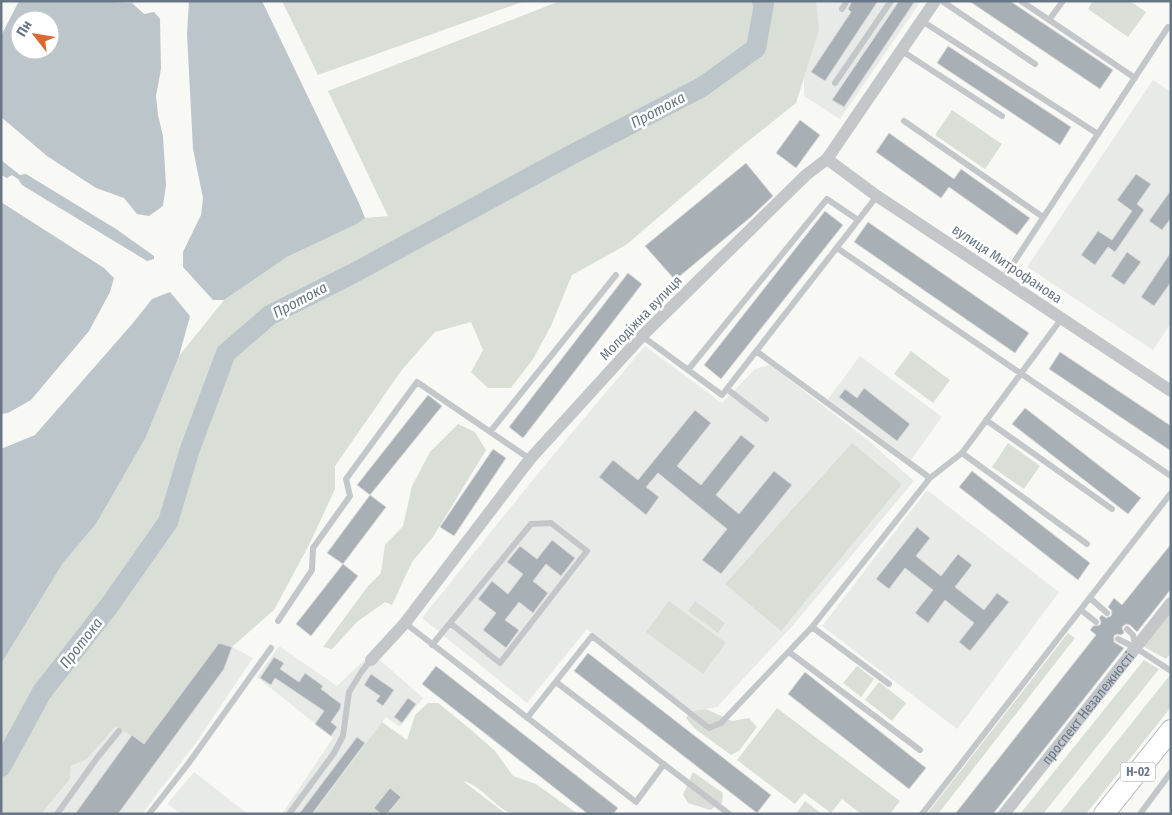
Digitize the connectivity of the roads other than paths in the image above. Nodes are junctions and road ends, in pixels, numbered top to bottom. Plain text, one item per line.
1 (847, 1) edge
2 (891, 1) edge
3 (936, 1) edge
4 (942, 1) edge
5 (1021, 1) edge
6 (1062, 1) edge
7 (842, 9) dead end
8 (1049, 20) junction
9 (922, 21) junction
10 (1168, 27) dead end
11 (902, 51) junction
12 (1035, 64) dead end
13 (1135, 78) junction
14 (835, 84) dead end
15 (1002, 116) dead end
16 (904, 121) dead end
17 (1098, 134) junction
18 (827, 159) junction
19 (878, 196) junction
20 (1043, 217) junction
21 (858, 220) junction
22 (837, 248) junction
23 (616, 276) dead end
24 (1003, 279) junction
25 (1062, 318) junction
26 (642, 336) junction
27 (756, 351) junction
28 (688, 370) junction
29 (1021, 373) junction
30 (727, 389) junction
31 (1171, 391) edge
32 (766, 419) dead end
33 (986, 420) junction
34 (490, 432) junction
35 (962, 453) junction
36 (530, 458) junction
37 (1171, 476) edge
38 (930, 478) junction
39 (1171, 493) edge
40 (1112, 509) dead end
41 (1088, 544) dead end
42 (1090, 598) junction
43 (1171, 603) edge
44 (1081, 610) junction
45 (1107, 613) dead end
46 (278, 621) dead end
47 (1096, 622) dead end
48 (405, 623) junction
49 (450, 623) junction
50 (812, 627) junction
51 (1127, 629) dead end
52 (1118, 639) dead end
53 (432, 644) junction
54 (271, 648) dead end
55 (1136, 648) junction
56 (788, 652) junction
57 (371, 660) joint
58 (1171, 671) edge
59 (556, 682) junction
60 (889, 684) dead end
61 (527, 718) junction
62 (1171, 730) edge
63 (119, 731) dead end
64 (920, 750) dead end
65 (664, 764) junction
66 (1171, 772) edge
67 (57, 814) edge
68 (149, 814) edge
69 (289, 814) edge
70 (729, 814) edge
71 (922, 814) edge
72 (1004, 814) edge
73 (1104, 814) edge
74 (1140, 814) edge

1 - 7 lane
2 - 14 lane
3 - 9 street, Молодіжна вулиця
4 - 12 lane
5 - 8 lane
6 - 8 lane
8 - 13 lane
9 - 11 street, Молодіжна вулиця
9 - 17 lane
10 - 13 lane
11 - 15 lane
11 - 18 street, Молодіжна вулиця
13 - 17 lane
16 - 20 lane
17 - 20 lane
18 - 19 street, вулиця Митрофанова
18 - 26 street, Молодіжна вулиця
19 - 21 lane
19 - 24 street, вулиця Митрофанова
20 - 24 lane
21 - 22 lane
21 - 28 lane
22 - 27 lane
22 - 29 lane
23 - 34 lane
24 - 25 street, вулиця Митрофанова
25 - 29 lane
25 - 31 street, вулиця Митрофанова
26 - 28 lane
26 - 36 street, Молодіжна вулиця
27 - 30 lane
27 - 38 lane
28 - 30 lane
29 - 33 lane
29 - 37 lane
30 - 32 lane
33 - 35 lane
33 - 40 lane
34 - 36 lane
34 - 46 lane
35 - 38 lane
35 - 41 lane
36 - 48 street, Молодіжна вулиця
38 - 50 lane
39 - 42 lane
42 - 44 lane
42 - 45 lane
43 - 55 street, проспект Незалежності
44 - 47 lane
44 - 71 lane
48 - 53 lane
48 - 57 street, Молодіжна вулиця
49 - 49 lane
49 - 53 lane
50 - 56 lane
50 - 60 lane
51 - 55 lane
52 - 55 lane
53 - 61 lane
54 - 68 lane
55 - 58 lane
55 - 72 street, проспект Незалежності
56 - 59 lane
56 - 64 lane
57 - 69 lane
59 - 61 lane
59 - 65 lane
61 - 65 lane
62 - 73 main road, Н-02
63 - 67 lane
65 - 70 lane
66 - 74 lane

